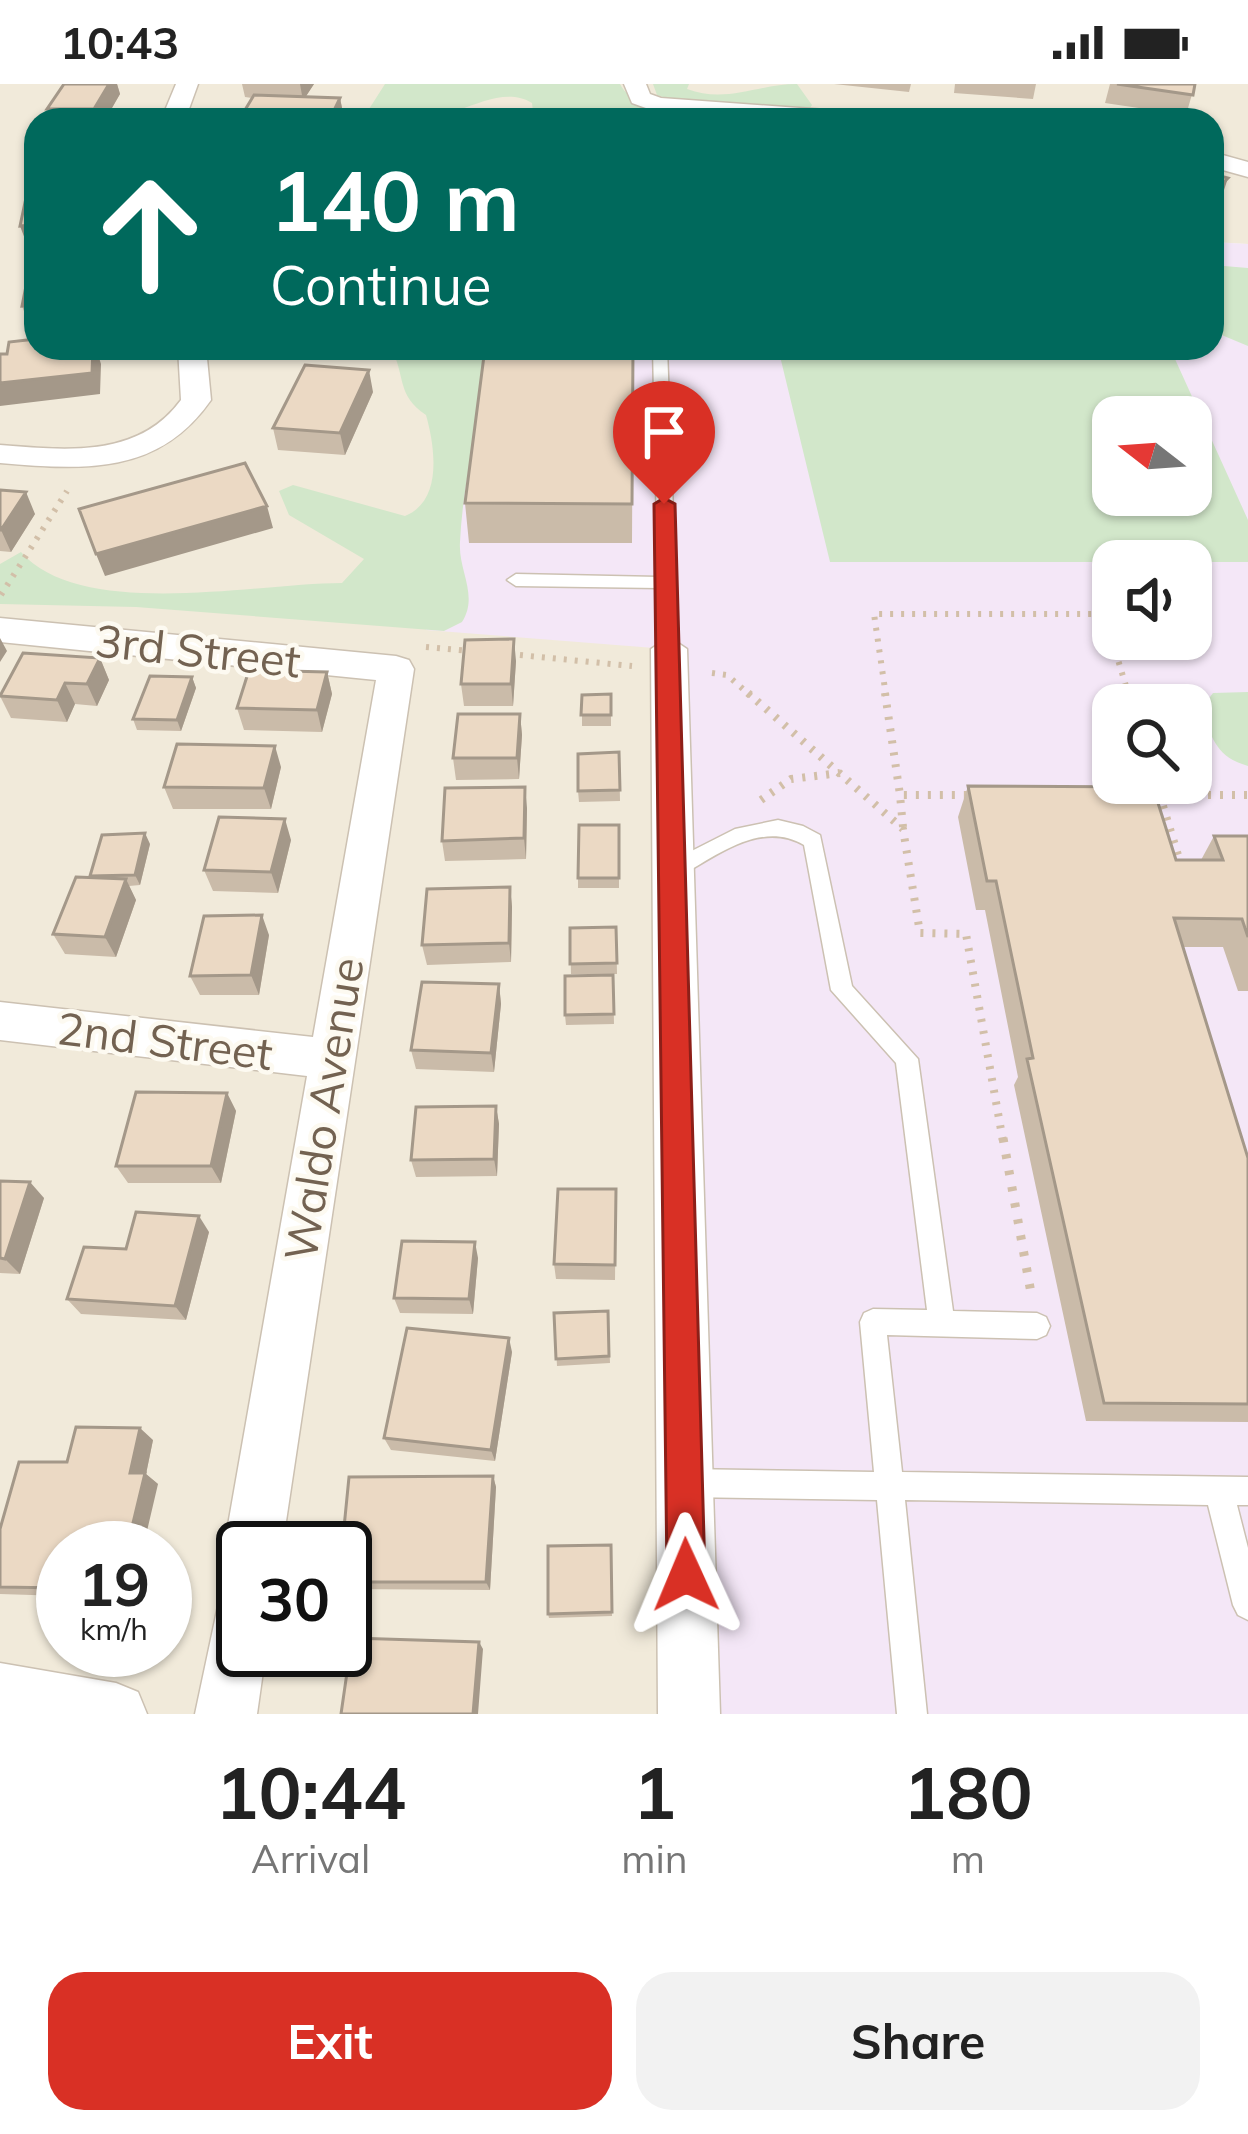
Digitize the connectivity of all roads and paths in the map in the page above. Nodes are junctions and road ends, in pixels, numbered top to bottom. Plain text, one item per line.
1 (654, 103) edge
2 (717, 108) edge
3 (194, 360) edge
4 (660, 360) edge
5 (0, 454) edge
6 (87, 459) junction
7 (516, 580) dead end
8 (667, 584) junction
9 (0, 596) edge
10 (0, 630) edge
11 (684, 660) junction
12 (396, 669) joint
13 (1126, 684) edge
14 (840, 773) junction
15 (899, 795) junction
16 (994, 795) edge
17 (1212, 795) edge
18 (1248, 795) edge
19 (1163, 804) edge
20 (757, 806) dead end
21 (903, 829) junction
22 (673, 869) junction
23 (1183, 871) edge
24 (0, 1021) edge
25 (331, 1059) junction
26 (942, 1323) junction
27 (1037, 1326) joint
28 (685, 1483) junction
29 (888, 1485) junction
30 (1233, 1491) edge
31 (257, 1521) edge
32 (1248, 1605) edge
33 (232, 1677) edge
34 (0, 1694) edge
35 (116, 1714) edge
36 (226, 1714) edge
37 (689, 1714) edge
38 (912, 1714) edge

1 - 2 street
3 - 6 street
4 - 8 lane
5 - 6 street
6 - 9 path
7 - 8 lane
8 - 11 lane
10 - 12 street, 3rd Street
11 - 14 path
11 - 22 street
12 - 25 street, Waldo Avenue
13 - 15 path
14 - 20 path
14 - 21 path
15 - 16 path
15 - 21 path
17 - 18 path
19 - 23 path
21 - 27 path
22 - 26 lane
22 - 28 street
24 - 25 street, 2nd Street
25 - 31 street, Waldo Avenue
26 - 27 lane
26 - 29 lane
28 - 29 lane
28 - 37 street
29 - 30 lane
29 - 38 lane
30 - 32 lane
33 - 36 street
34 - 35 street

